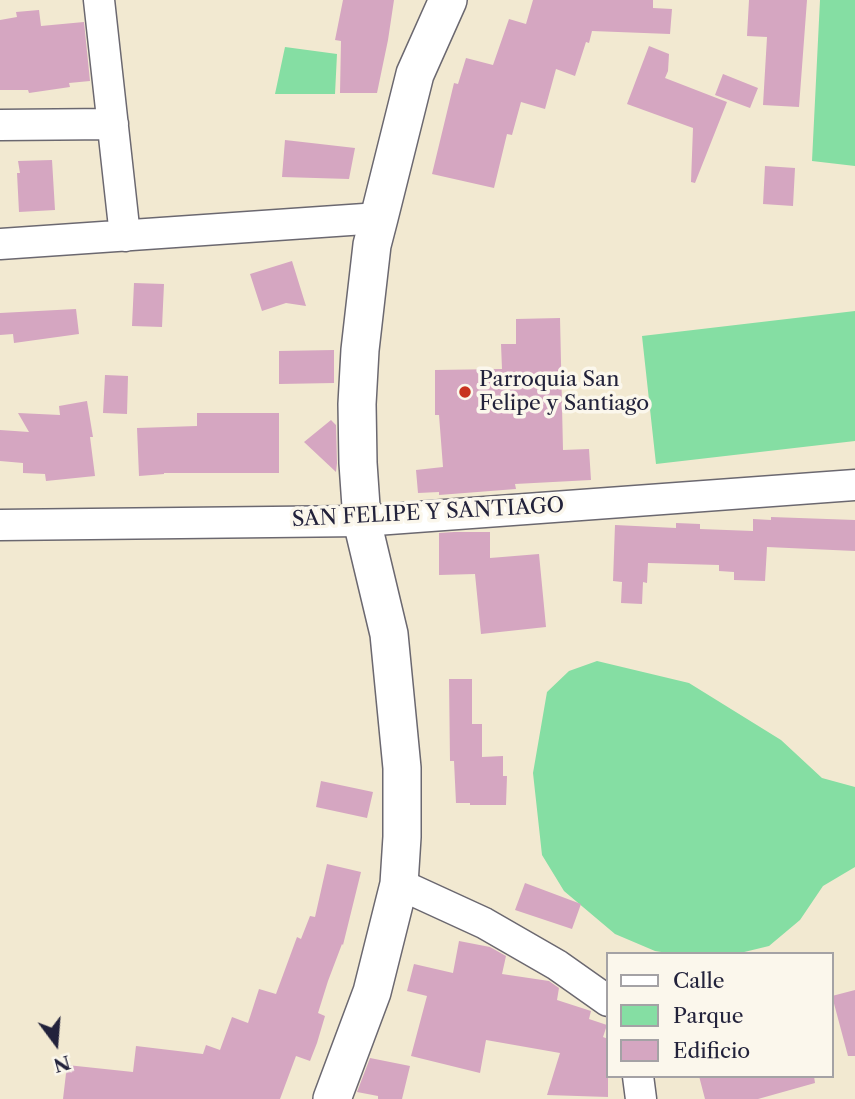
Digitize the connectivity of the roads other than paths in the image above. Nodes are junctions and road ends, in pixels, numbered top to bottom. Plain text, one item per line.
1 (99, 0) edge
2 (448, 0) edge
3 (113, 124) junction
4 (0, 125) edge
5 (379, 218) junction
6 (125, 236) junction
7 (0, 244) edge
8 (855, 485) edge
9 (362, 521) junction
10 (0, 525) edge
11 (399, 884) junction
12 (606, 1000) edge
13 (639, 1078) edge
14 (332, 1099) edge
15 (641, 1099) edge

1 - 3 street
2 - 5 street
3 - 4 street
3 - 6 street
5 - 6 street
5 - 9 street
6 - 7 street
8 - 9 street, SAN FELIPE Y SANTIAGO
9 - 10 street, SAN FELIPE Y SANTIAGO
9 - 11 street
11 - 12 street
11 - 14 street
13 - 15 street

